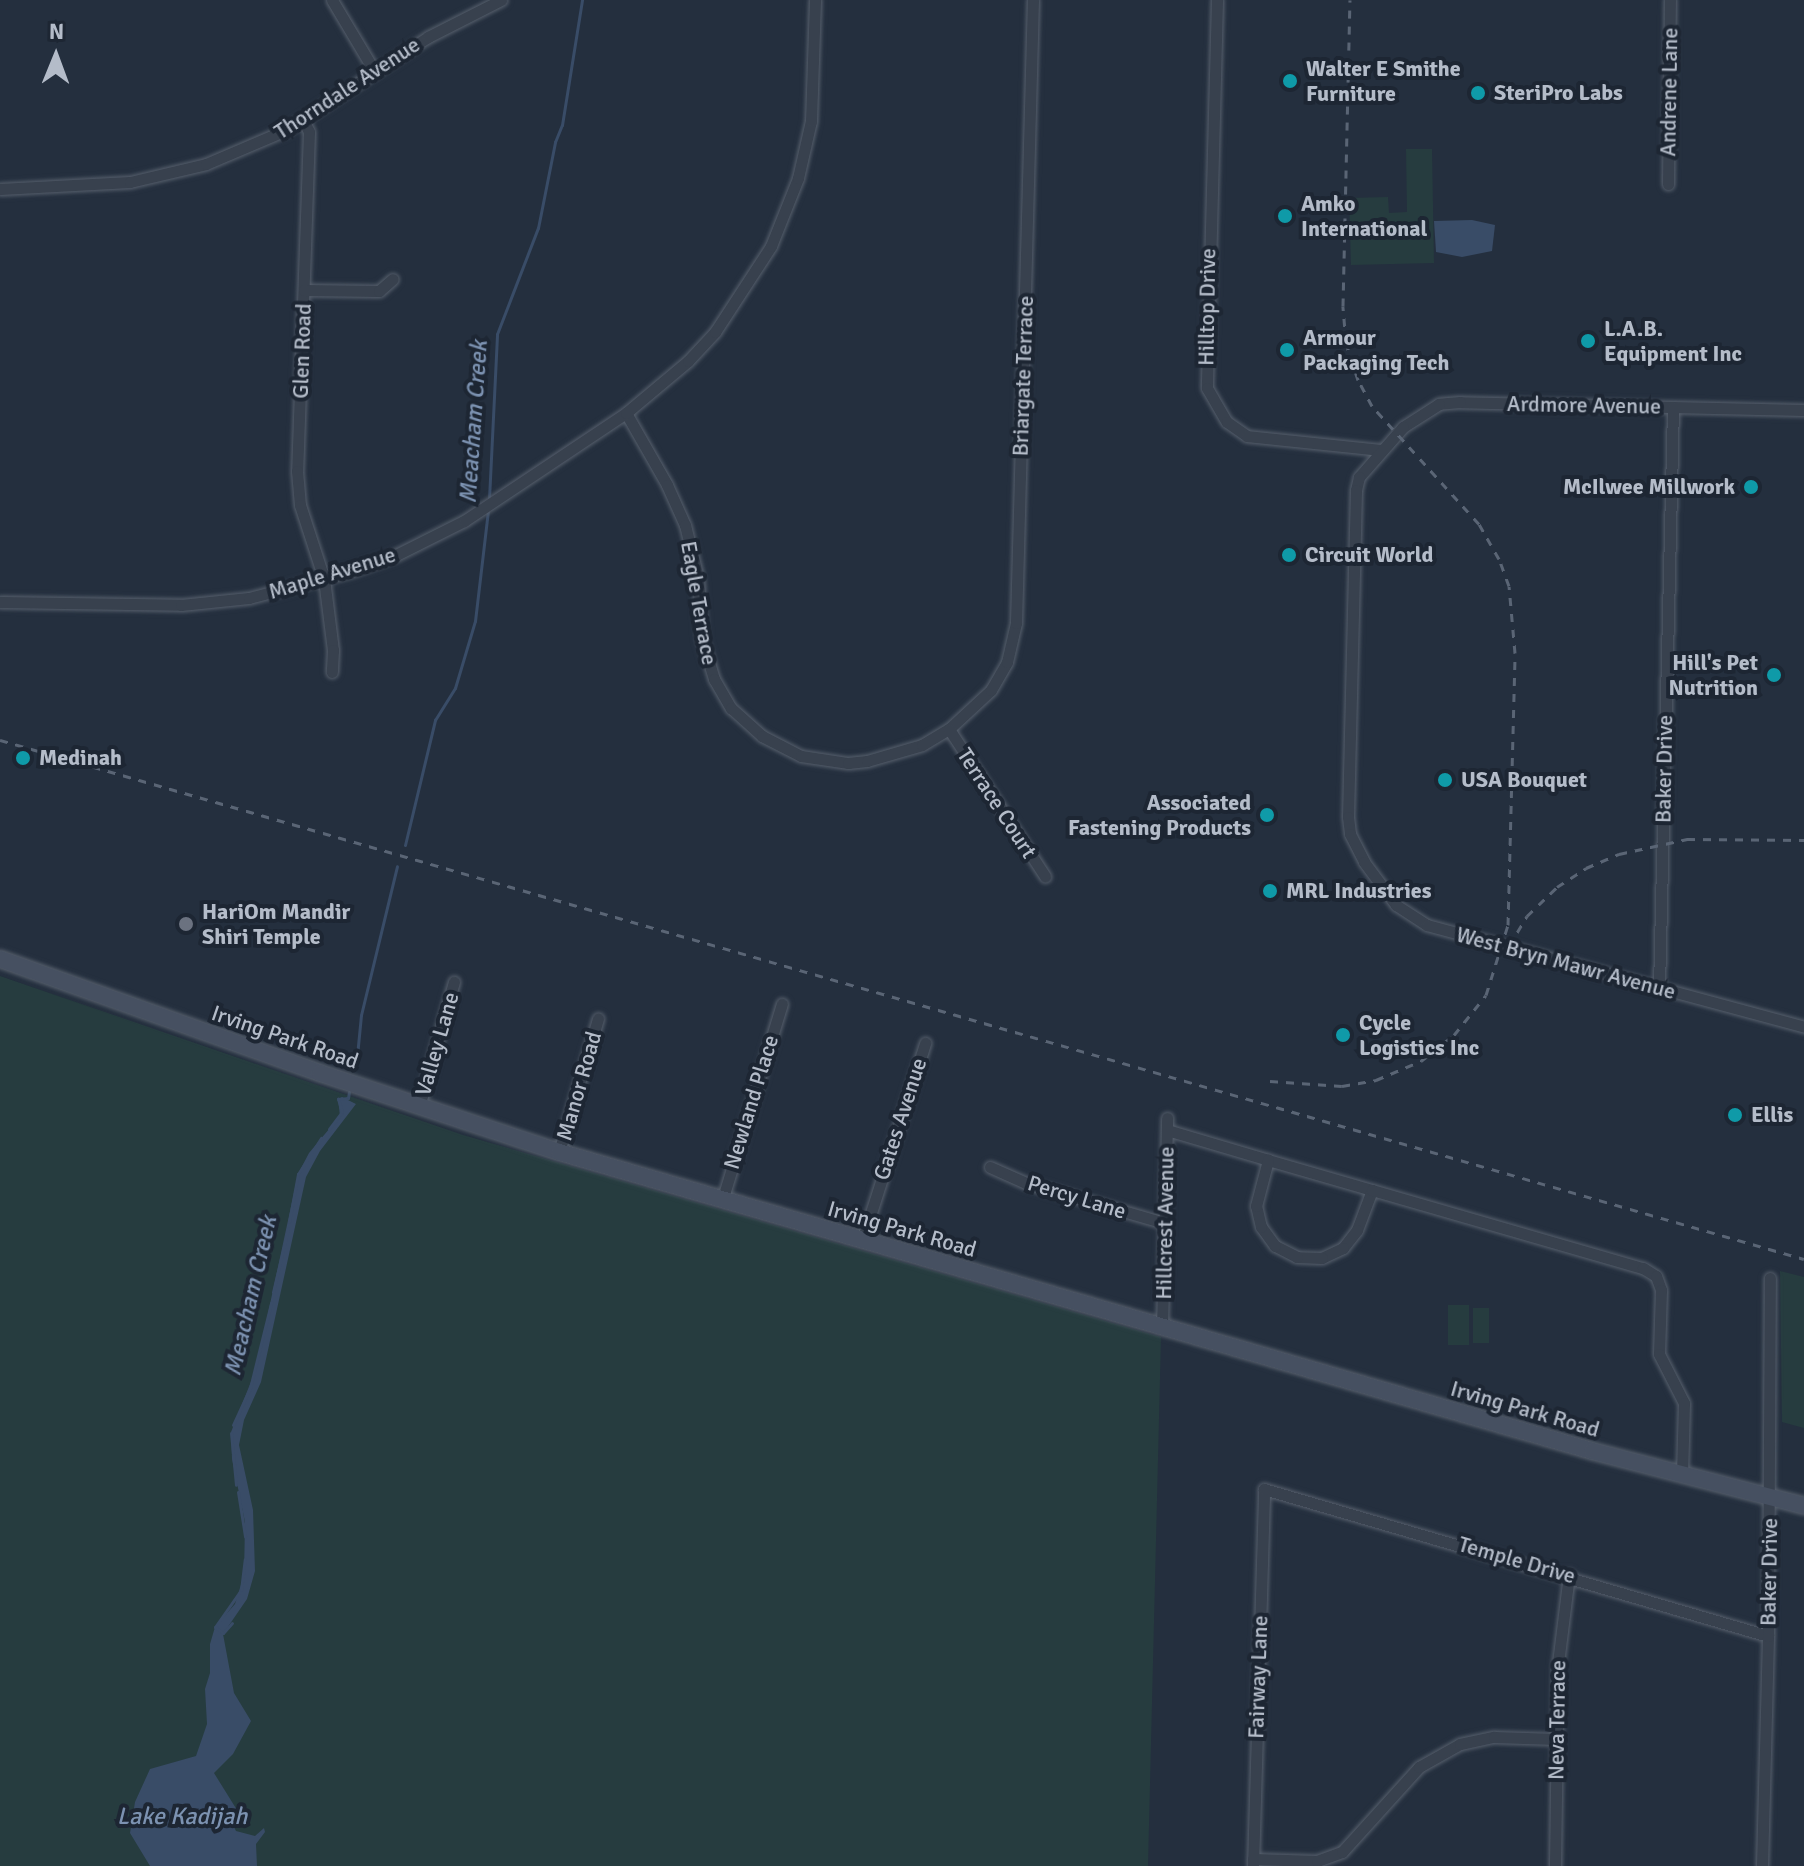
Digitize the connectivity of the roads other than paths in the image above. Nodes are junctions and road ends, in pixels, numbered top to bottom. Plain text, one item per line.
1 (332, 0) edge
2 (501, 0) edge
3 (815, 0) edge
4 (1033, 0) edge
5 (1217, 0) edge
6 (1670, 0) edge
7 (375, 72) junction
8 (303, 120) junction
9 (1668, 184) dead end
10 (0, 189) edge
11 (393, 279) dead end
12 (304, 290) junction
13 (1673, 407) junction
14 (1804, 410) edge
15 (626, 413) junction
16 (1380, 450) junction
17 (324, 579) junction
18 (0, 602) edge
19 (332, 672) dead end
20 (731, 708) joint
21 (949, 729) junction
22 (1045, 876) dead end
23 (0, 959) edge
24 (454, 982) dead end
25 (1659, 988) junction
26 (782, 1004) dead end
27 (598, 1019) dead end
28 (1804, 1027) edge
29 (925, 1043) dead end
30 (419, 1107) junction
31 (559, 1152) junction
32 (1268, 1160) junction
33 (990, 1167) dead end
34 (1372, 1190) junction
35 (722, 1201) junction
36 (1165, 1223) junction
37 (862, 1241) junction
38 (1770, 1278) dead end
39 (1162, 1328) junction
40 (1682, 1474) junction
41 (1264, 1489) joint
42 (1770, 1498) junction
43 (1804, 1506) edge
44 (1569, 1575) junction
45 (1768, 1636) junction
46 (1556, 1739) junction
47 (1253, 1862) edge
48 (1555, 1866) edge
49 (1762, 1866) edge

1 - 7 street
2 - 7 street, Thorndale Avenue
3 - 15 street, Maple Avenue
4 - 21 street, Briargate Terrace
5 - 16 street, Hilltop Drive
6 - 9 street, Andrene Lane
7 - 8 street, Thorndale Avenue
8 - 10 street, Thorndale Avenue
8 - 12 street, Glen Road
11 - 12 street
12 - 17 street, Glen Road
13 - 14 street, Ardmore Avenue
13 - 16 street, Ardmore Avenue
13 - 25 street, Baker Drive
15 - 17 street, Maple Avenue
15 - 20 street, Eagle Terrace
16 - 25 street, West Bryn Mawr Avenue
17 - 18 street, Maple Avenue
17 - 19 street, Glen Road
20 - 21 street, Briargate Terrace
21 - 22 street, Terrace Court
23 - 30 main road, Irving Park Road
24 - 30 street, Valley Lane
25 - 28 street, West Bryn Mawr Avenue
26 - 35 street, Newland Place
27 - 31 street, Manor Road
29 - 37 street, Gates Avenue
30 - 31 main road, Irving Park Road
31 - 35 main road, Irving Park Road
32 - 34 street
32 - 34 street
32 - 36 street, Hillcrest Avenue
33 - 36 street, Percy Lane
34 - 40 street
35 - 37 main road, Irving Park Road
36 - 39 street, Hillcrest Avenue
37 - 39 main road, Irving Park Road
38 - 42 street, Baker Drive
39 - 40 main road, Irving Park Road
40 - 42 main road, Irving Park Road
41 - 44 street, Temple Drive
41 - 47 street, Fairway Lane
42 - 43 main road, Irving Park Road
42 - 45 street, Baker Drive
44 - 45 street, Temple Drive
44 - 46 street, Neva Terrace
45 - 49 street, Baker Drive
46 - 47 street
46 - 48 street, Neva Terrace

